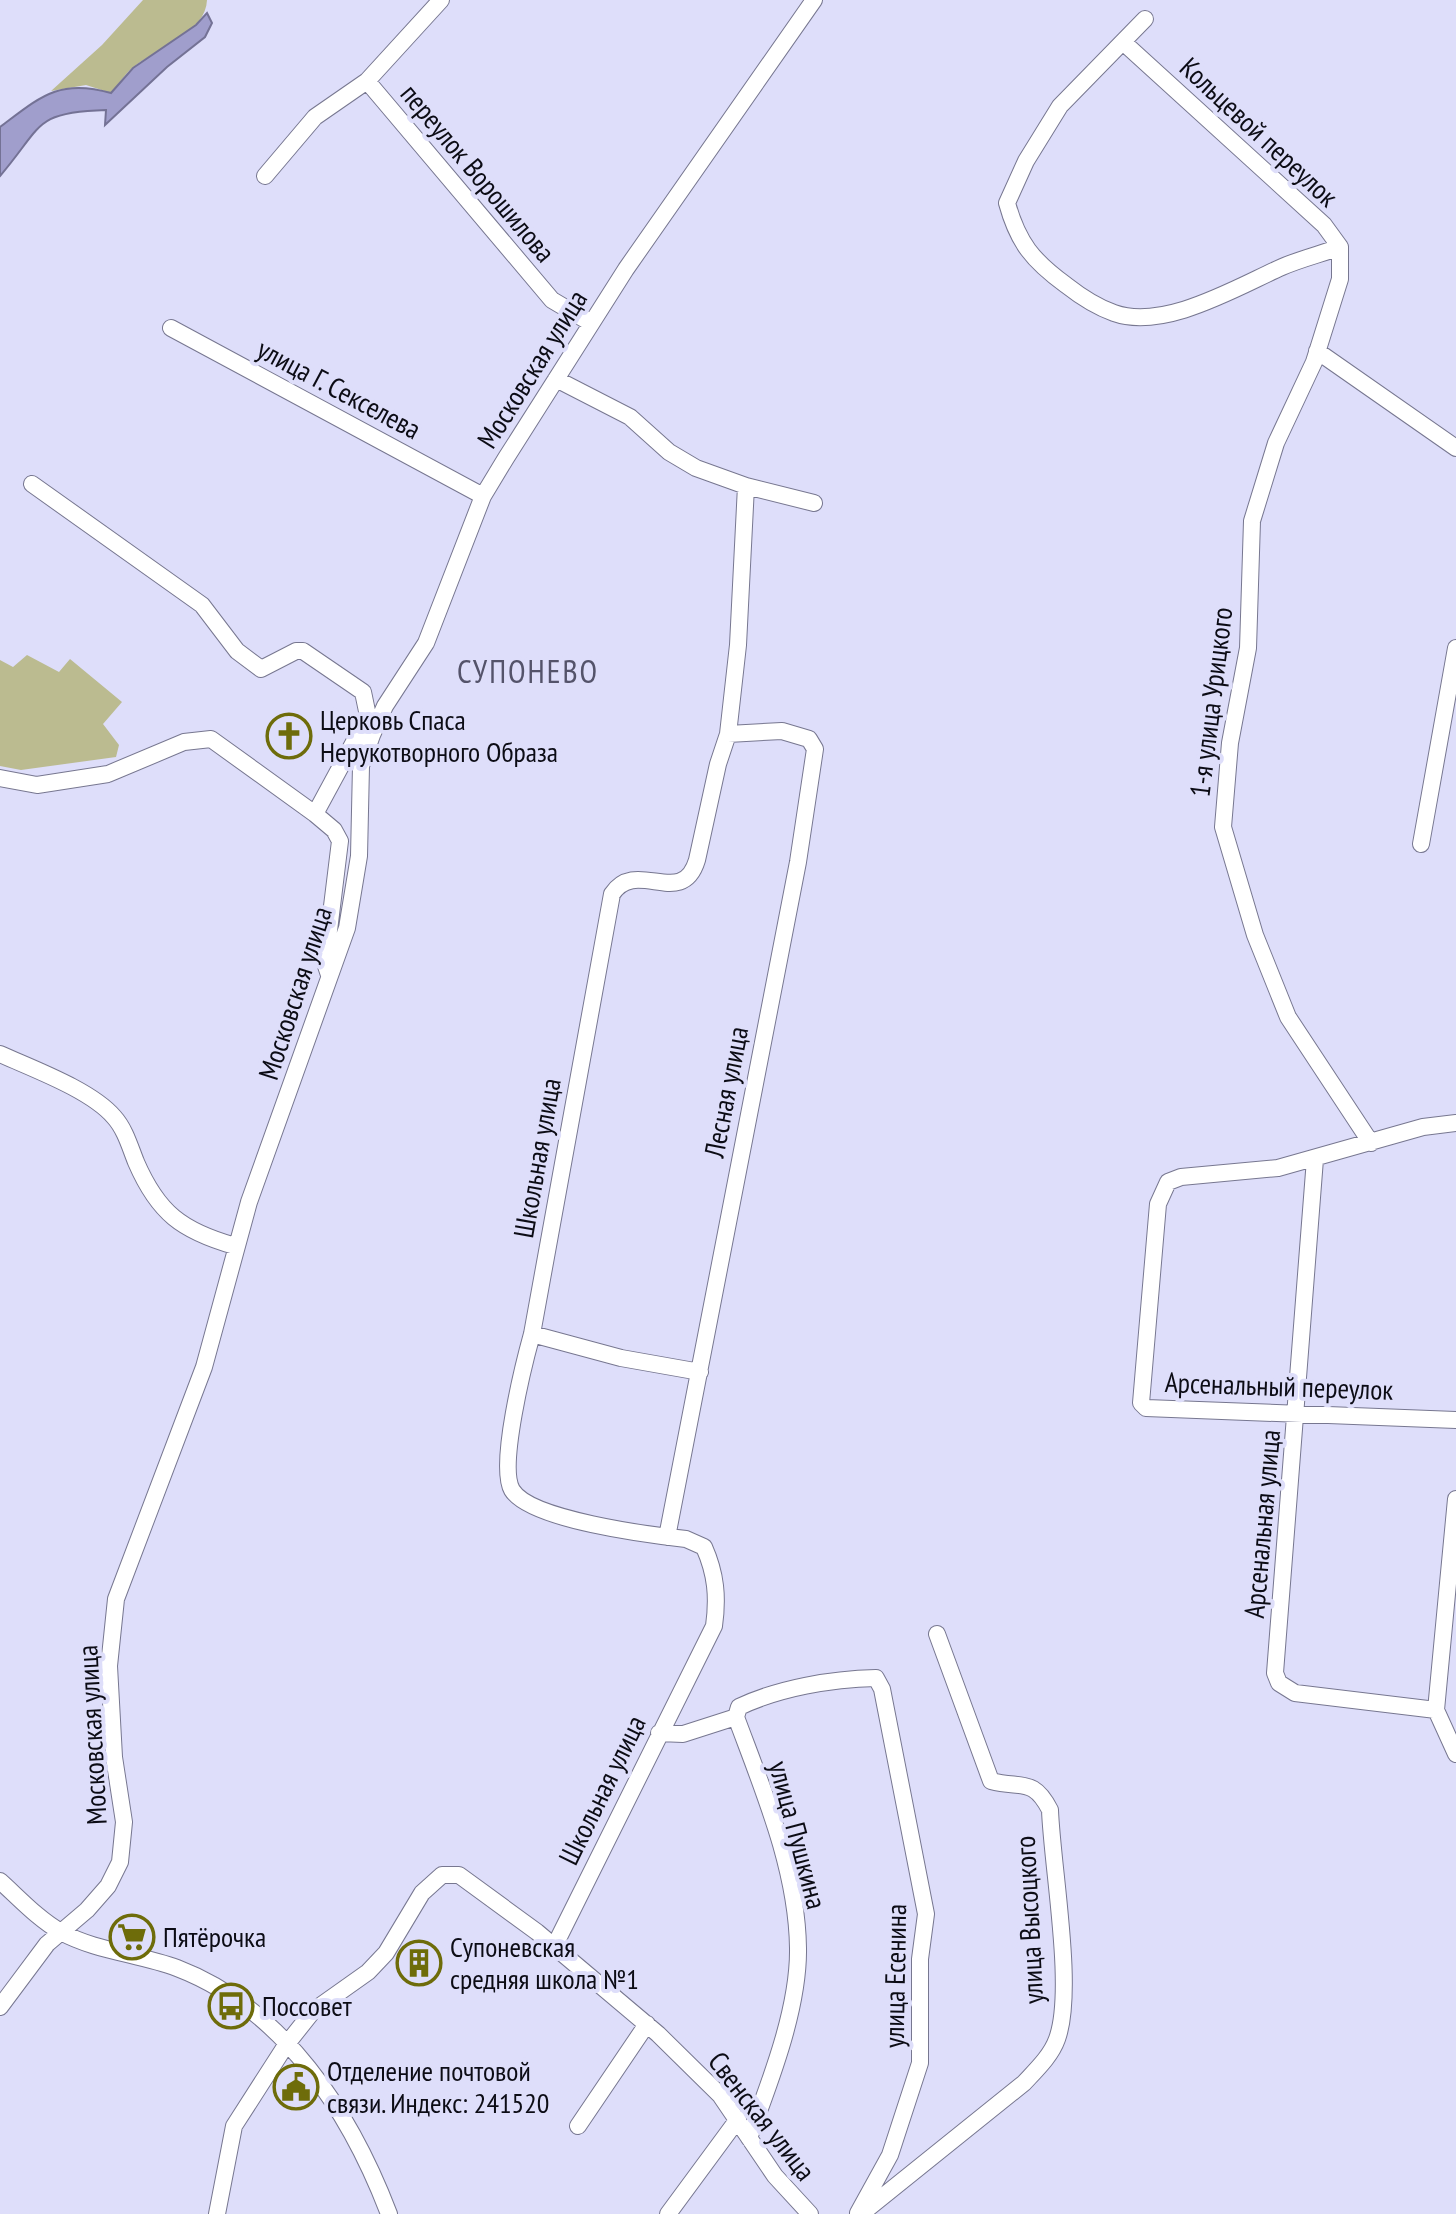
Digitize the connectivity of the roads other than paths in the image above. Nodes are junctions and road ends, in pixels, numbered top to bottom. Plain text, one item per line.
1 (441, 0) edge
2 (814, 0) edge
3 (1145, 19) dead end
4 (1123, 42) junction
5 (367, 81) junction
6 (265, 176) dead end
7 (1340, 247) junction
8 (591, 323) junction
9 (171, 328) dead end
10 (1317, 351) junction
11 (556, 379) junction
12 (1456, 448) edge
13 (32, 484) dead end
14 (746, 486) junction
15 (483, 496) junction
16 (814, 503) dead end
17 (1456, 648) edge
18 (728, 734) junction
19 (0, 778) edge
20 (315, 814) junction
21 (1421, 844) dead end
22 (329, 975) junction
23 (0, 1054) edge
24 (1456, 1123) edge
25 (1371, 1143) junction
26 (1315, 1159) junction
27 (235, 1246) junction
28 (532, 1334) junction
29 (700, 1372) junction
30 (1297, 1416) junction
31 (1456, 1420) edge
32 (1456, 1499) edge
33 (667, 1537) junction
34 (937, 1634) dead end
35 (1436, 1710) junction
36 (736, 1717) junction
37 (659, 1733) junction
38 (1456, 1754) edge
39 (0, 1881) edge
40 (61, 1932) junction
41 (554, 1947) junction
42 (0, 2007) edge
43 (647, 2024) junction
44 (286, 2045) junction
45 (738, 2119) junction
46 (578, 2126) dead end
47 (749, 2138) junction
48 (219, 2210) edge
49 (389, 2214) edge
50 (668, 2214) edge
51 (810, 2214) edge
52 (859, 2214) edge

1 - 5 street
2 - 8 street, Московская улица
3 - 4 street, Кольцевой переулок
4 - 7 street, Кольцевой переулок
4 - 7 street, Кольцевой переулок
5 - 6 street
5 - 8 street, переулок Ворошилова
7 - 10 street, 1-я улица Урицкого
8 - 11 street, Московская улица
9 - 15 street, улица Г. Секселева
10 - 12 street
10 - 25 street, 1-я улица Урицкого
11 - 14 street
11 - 15 street, Московская улица
13 - 20 street
14 - 16 street
14 - 18 street, Школьная улица
15 - 22 street, Московская улица
17 - 21 street
18 - 28 street, Школьная улица
18 - 29 street, Лесная улица
19 - 20 street
20 - 22 street
22 - 27 street, Московская улица
23 - 27 street
24 - 25 street, Арсенальный переулок
25 - 26 street, Арсенальный переулок
26 - 30 street, Арсенальная улица
26 - 30 street, Арсенальный переулок
27 - 40 street, Московская улица
28 - 29 street
28 - 33 street, Школьная улица
29 - 33 street, Лесная улица
30 - 31 street, Арсенальный переулок
30 - 35 street, Арсенальная улица
32 - 35 street
33 - 37 street, Школьная улица
34 - 52 street, улица Высоцкого
35 - 38 street
36 - 37 street
36 - 47 street, улица Пушкина
36 - 52 street, улица Есенина
37 - 41 street, Школьная улица
39 - 40 street
40 - 42 street, Московская улица
40 - 44 street
41 - 43 street, Свенская улица
41 - 44 street, Свенская улица
43 - 45 street, Свенская улица
43 - 46 street
44 - 48 street
44 - 49 street
45 - 47 street, Свенская улица
45 - 50 street
47 - 51 street, Свенская улица

